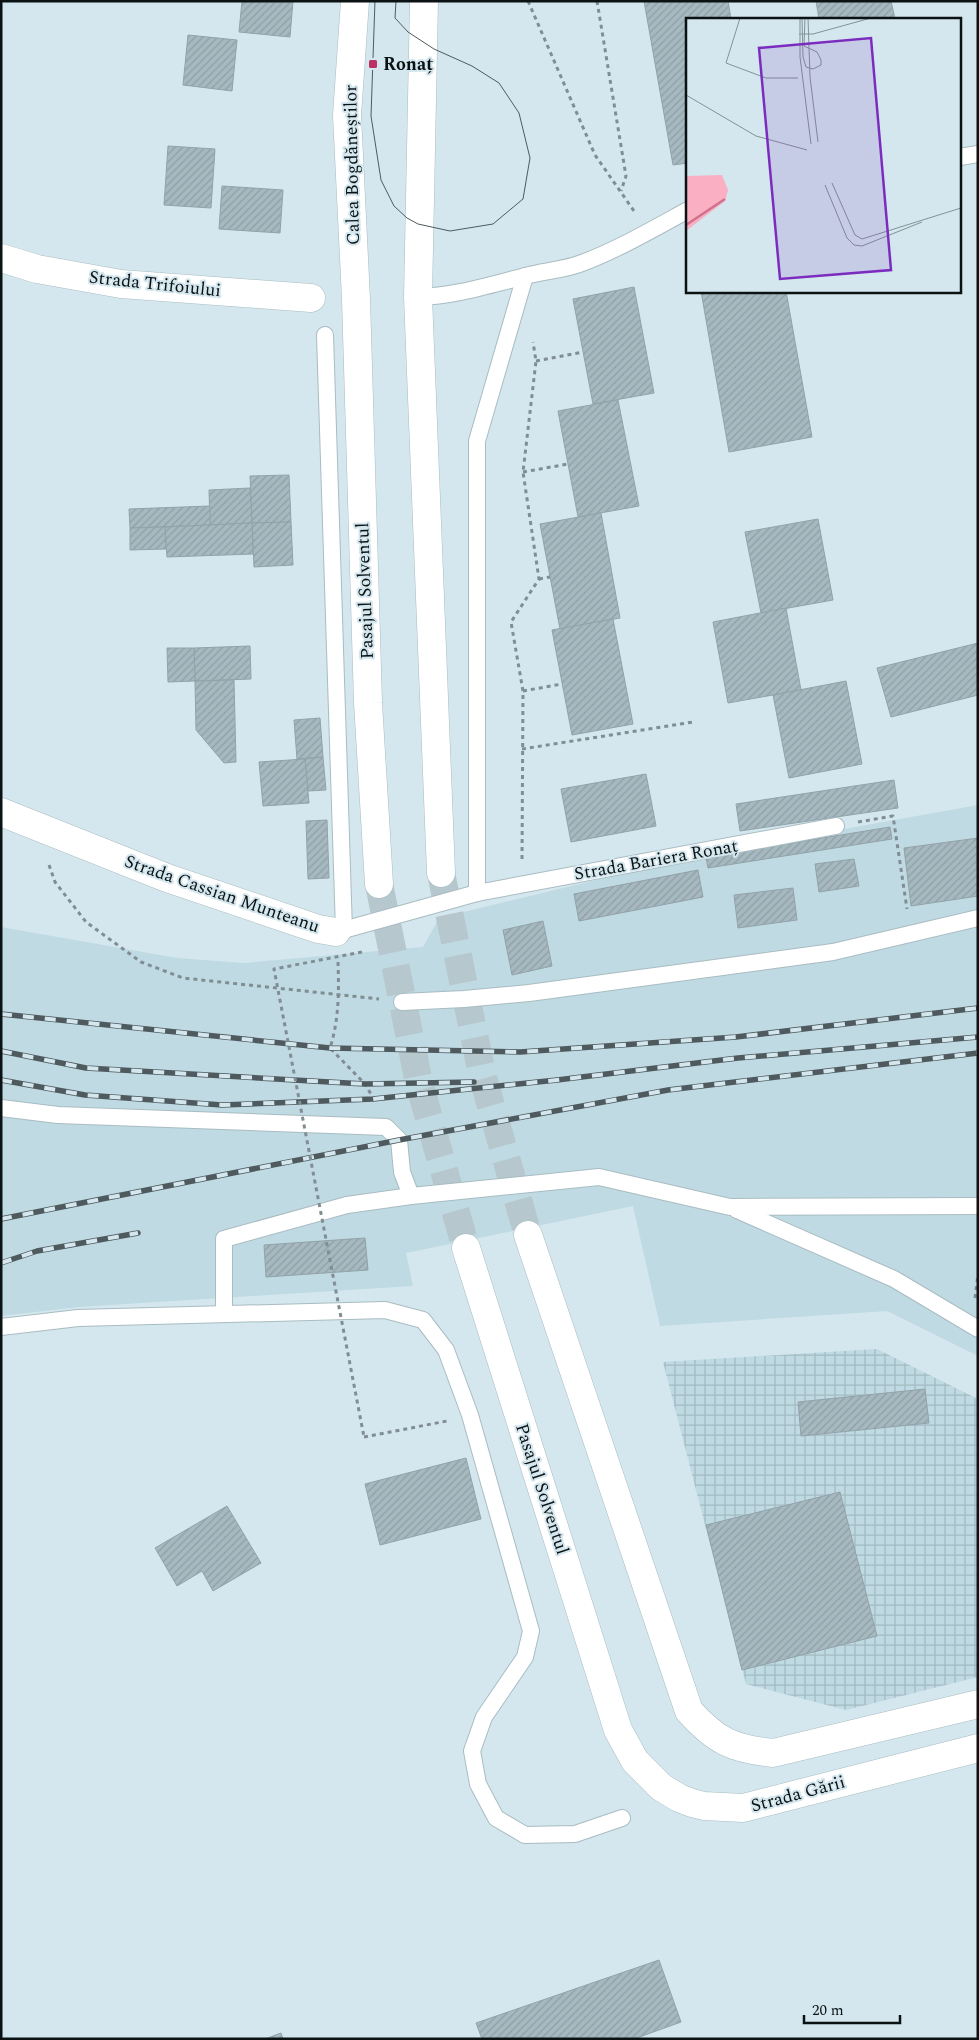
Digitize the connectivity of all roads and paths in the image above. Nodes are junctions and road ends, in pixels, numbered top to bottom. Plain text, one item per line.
1 (355, 1) edge
2 (424, 1) edge
3 (528, 1) edge
4 (598, 1) edge
5 (978, 154) edge
6 (962, 158) edge
7 (620, 192) junction
8 (686, 211) edge
9 (649, 232) junction
10 (1, 258) edge
11 (525, 276) junction
12 (311, 298) dead end
13 (356, 298) joint
14 (418, 298) junction
15 (532, 332) dead end
16 (325, 335) dead end
17 (584, 352) dead end
18 (536, 360) junction
19 (568, 464) dead end
20 (523, 472) junction
21 (550, 577) dead end
22 (540, 579) junction
23 (562, 684) dead end
24 (522, 691) junction
25 (694, 722) dead end
26 (522, 749) junction
27 (1, 812) edge
28 (34, 825) junction
29 (836, 826) joint
30 (441, 873) tunnel mouth
31 (379, 884) tunnel mouth
32 (521, 884) junction
33 (477, 893) junction
34 (978, 918) edge
35 (340, 931) junction
36 (912, 934) junction
37 (362, 952) dead end
38 (339, 994) junction
39 (402, 1002) joint
40 (1, 1108) edge
41 (386, 1127) junction
42 (411, 1196) junction
43 (978, 1206) edge
44 (730, 1207) junction
45 (528, 1235) tunnel mouth
46 (466, 1248) tunnel mouth
47 (224, 1314) junction
48 (976, 1325) edge
49 (1, 1327) edge
50 (450, 1420) dead end
51 (978, 1704) edge
52 (618, 1730) joint
53 (978, 1748) edge
54 (622, 1818) dead end

1 - 13 main road, Calea Bogdăneștilor
2 - 14 main road
3 - 7 path
4 - 7 path
5 - 6 lane
7 - 9 path
8 - 9 lane
9 - 11 lane
10 - 12 main road, Strada Trifoiului
11 - 14 lane
11 - 33 lane
13 - 31 main road, Pasajul Solventul
14 - 30 main road
15 - 18 path
16 - 35 lane
17 - 18 path
18 - 20 path
19 - 20 path
20 - 22 path
21 - 22 path
22 - 24 path
23 - 24 path
24 - 26 path
25 - 26 path
26 - 32 path
27 - 28 main road, Strada Cassian Munteanu
28 - 35 main road, Strada Cassian Munteanu
28 - 38 path
29 - 32 lane, Strada Bariera Ronaț
29 - 36 path
32 - 33 lane, Strada Bariera Ronaț
33 - 35 lane, Strada Cassian Munteanu
34 - 36 lane
36 - 39 lane
37 - 50 path, bridge
38 - 39 path
38 - 41 path
40 - 41 lane
41 - 42 lane
42 - 44 lane
42 - 47 lane
43 - 44 lane
44 - 48 lane
45 - 51 main road
46 - 52 main road, Pasajul Solventul
47 - 49 lane
47 - 54 lane
52 - 53 main road, Strada Gării

